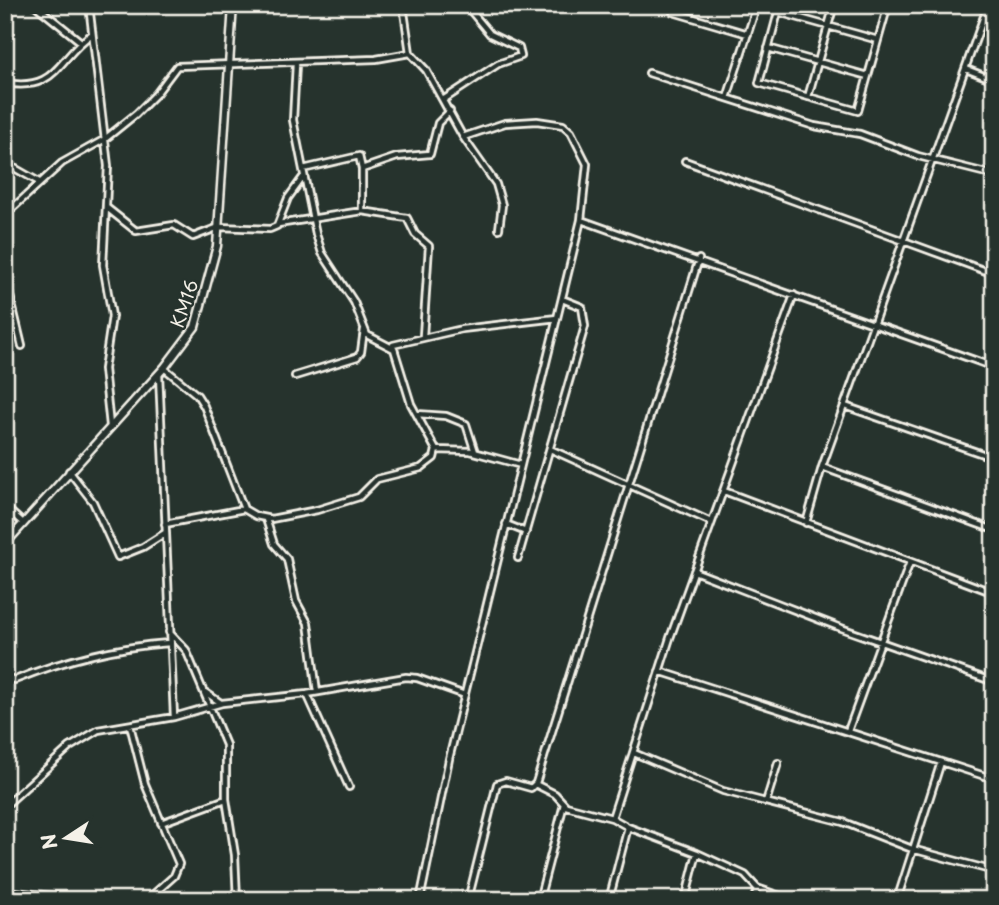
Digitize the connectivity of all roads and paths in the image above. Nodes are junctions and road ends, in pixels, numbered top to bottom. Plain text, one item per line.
1 (35, 5) edge
2 (89, 5) edge
3 (233, 5) edge
4 (402, 5) edge
5 (466, 5) edge
6 (757, 5) edge
7 (780, 5) edge
8 (834, 5) edge
9 (888, 5) edge
10 (988, 5) edge
11 (673, 12) dead end
12 (778, 12) junction
13 (828, 26) junction
14 (92, 34) junction
15 (748, 34) junction
16 (878, 40) junction
17 (81, 42) junction
18 (768, 47) junction
19 (410, 53) junction
20 (818, 62) junction
21 (229, 64) junction
22 (296, 64) junction
23 (966, 69) junction
24 (649, 74) dead end
25 (868, 76) junction
26 (994, 80) edge
27 (5, 83) edge
28 (808, 97) junction
29 (727, 98) junction
30 (443, 100) junction
31 (450, 111) junction
32 (5, 119) edge
33 (463, 137) junction
34 (105, 139) junction
35 (934, 159) junction
36 (685, 160) dead end
37 (362, 169) junction
38 (304, 172) junction
39 (994, 175) edge
40 (39, 182) junction
41 (107, 208) junction
42 (362, 211) junction
43 (5, 215) edge
44 (312, 218) junction
45 (581, 220) junction
46 (278, 224) junction
47 (219, 227) junction
48 (499, 229) dead end
49 (906, 240) junction
50 (699, 259) junction
51 (994, 274) edge
52 (5, 275) edge
53 (794, 295) junction
54 (562, 299) junction
55 (557, 318) junction
56 (876, 323) junction
57 (364, 329) junction
58 (423, 336) junction
59 (392, 345) junction
60 (22, 346) dead end
61 (994, 367) edge
62 (162, 371) junction
63 (295, 376) dead end
64 (845, 406) junction
65 (417, 414) junction
66 (110, 426) junction
67 (550, 449) junction
68 (436, 450) junction
69 (476, 453) junction
70 (994, 458) edge
71 (521, 465) junction
72 (822, 467) junction
73 (69, 470) junction
74 (629, 484) junction
75 (724, 491) junction
76 (5, 508) edge
77 (244, 509) junction
78 (266, 519) junction
79 (23, 523) junction
80 (711, 523) junction
81 (806, 523) junction
82 (165, 524) junction
83 (506, 524) junction
84 (994, 530) edge
85 (526, 531) junction
86 (165, 533) junction
87 (5, 544) edge
88 (518, 558) dead end
89 (910, 562) junction
90 (694, 571) junction
91 (994, 593) edge
92 (169, 632) junction
93 (880, 642) junction
94 (169, 643) junction
95 (659, 671) junction
96 (5, 677) edge
97 (994, 682) edge
98 (204, 692) junction
99 (317, 692) junction
100 (307, 694) junction
101 (464, 695) junction
102 (222, 703) junction
103 (209, 709) junction
104 (174, 717) junction
105 (130, 725) junction
106 (848, 731) junction
107 (634, 753) junction
108 (941, 762) junction
109 (778, 763) dead end
110 (994, 779) edge
111 (536, 784) junction
112 (349, 787) dead end
113 (226, 799) junction
114 (766, 802) junction
115 (564, 804) junction
116 (5, 806) edge
117 (612, 818) junction
118 (161, 823) junction
119 (628, 827) junction
120 (912, 849) junction
121 (697, 853) junction
122 (994, 872) edge
123 (757, 888) junction
124 (5, 891) edge
125 (90, 900) edge
126 (147, 900) edge
127 (237, 900) edge
128 (419, 900) edge
129 (468, 900) edge
130 (539, 900) edge
131 (609, 900) edge
132 (685, 900) edge
133 (754, 900) edge
134 (791, 900) edge
135 (897, 900) edge

1 - 17 street
2 - 14 street
3 - 21 street, KM16
4 - 19 street
5 - 30 street
6 - 15 street
7 - 12 street
8 - 13 street
9 - 16 street
10 - 23 street
11 - 15 street
12 - 13 street
12 - 18 street
13 - 16 street
13 - 20 street
14 - 17 street
14 - 34 street
15 - 29 street
16 - 25 street
17 - 27 street
18 - 20 street
18 - 28 street
19 - 22 street
19 - 30 street
20 - 25 street
20 - 28 street
21 - 22 street
21 - 34 street
21 - 47 street, KM16
22 - 38 street
23 - 26 street
23 - 35 street
24 - 29 street
25 - 28 street
29 - 35 street
30 - 31 street
31 - 33 street
31 - 37 street
32 - 40 street
33 - 45 street
33 - 48 street
34 - 40 street
34 - 41 street
35 - 39 street
35 - 49 street
36 - 49 street
37 - 38 street
37 - 42 street
38 - 44 street
38 - 46 street
40 - 43 street
41 - 47 street
41 - 66 street
42 - 44 street
42 - 58 street
44 - 46 street
44 - 57 street
45 - 50 street
45 - 54 street
46 - 47 street
47 - 62 street, KM16
49 - 51 street
49 - 56 street
50 - 53 street
50 - 74 street
52 - 60 street
53 - 56 street
53 - 75 street
54 - 55 street
54 - 67 street
55 - 58 street
55 - 71 street
56 - 61 street
56 - 64 street
57 - 59 street
57 - 63 street
58 - 59 street
59 - 65 street
62 - 66 street, KM16
62 - 77 street
62 - 82 street
64 - 70 street
64 - 72 street
65 - 68 street
65 - 69 street
66 - 73 street, KM16
67 - 74 street
67 - 85 street
68 - 69 street
68 - 78 street
69 - 71 street
71 - 83 street
72 - 81 street
72 - 84 street
73 - 79 street, KM16
73 - 86 street
74 - 80 street
74 - 111 street
75 - 80 street
75 - 81 street
76 - 79 street
77 - 78 street
77 - 82 street
78 - 99 street
79 - 87 street, KM16
80 - 90 street
81 - 89 street
82 - 86 street
83 - 85 street
83 - 101 street
85 - 88 street
86 - 92 street
89 - 91 street
89 - 93 street
90 - 93 street
90 - 95 street
92 - 94 street
92 - 98 street
93 - 97 street
93 - 106 street
94 - 96 street
94 - 104 street
95 - 106 street
95 - 107 street
98 - 102 street
98 - 103 street
99 - 100 street
99 - 101 street
100 - 102 street
100 - 112 street
101 - 128 street
102 - 103 street
103 - 104 street
103 - 113 street
104 - 105 street
105 - 116 street
105 - 118 street
106 - 108 street
107 - 114 street
107 - 117 street
108 - 110 street
108 - 120 street
109 - 114 street
111 - 115 street
111 - 129 street
113 - 118 street
113 - 127 street
114 - 120 street
115 - 117 street
115 - 130 street
117 - 119 street
118 - 126 street
119 - 121 street
119 - 131 street
120 - 122 street
120 - 135 street
121 - 123 street
121 - 132 street
123 - 133 street
123 - 134 street
124 - 125 street

